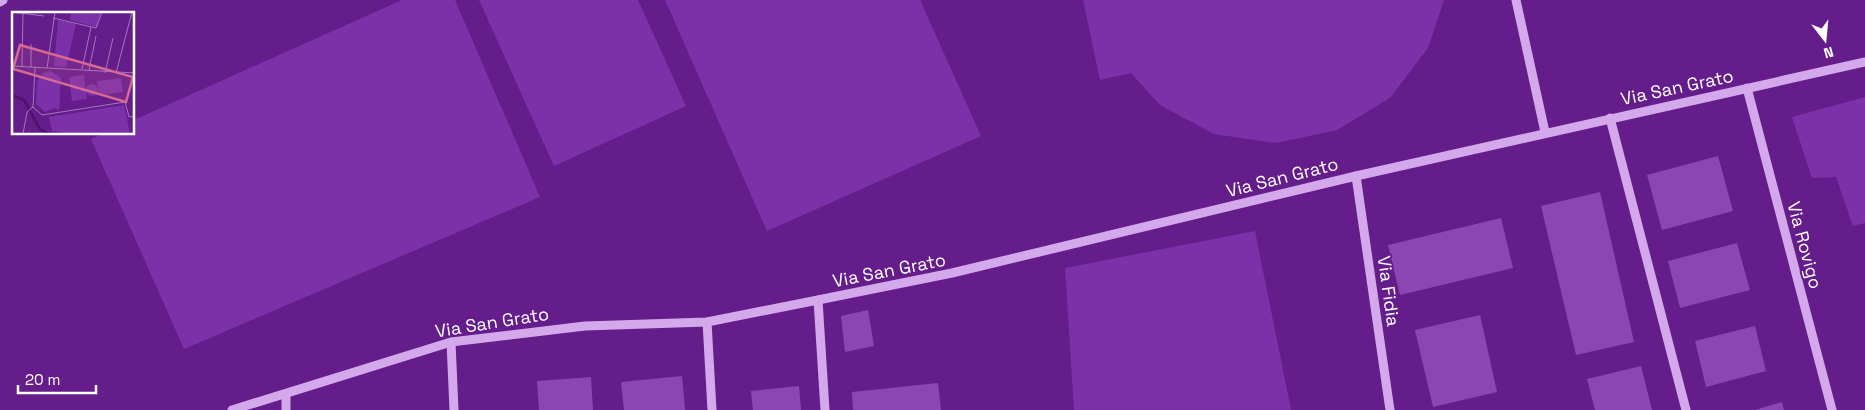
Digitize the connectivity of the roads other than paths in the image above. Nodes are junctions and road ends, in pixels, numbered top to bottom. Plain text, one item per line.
1 (1516, 0) edge
2 (1865, 62) edge
3 (1747, 88) junction
4 (1610, 118) junction
5 (1545, 132) junction
6 (1356, 176) junction
7 (818, 300) junction
8 (707, 322) junction
9 (451, 342) junction
10 (286, 394) junction
11 (232, 410) edge
12 (286, 410) edge
13 (454, 410) edge
14 (712, 410) edge
15 (825, 410) edge
16 (1390, 410) edge
17 (1686, 410) edge
18 (1832, 410) edge

1 - 5 street
2 - 3 street, Via San Grato
3 - 4 street, Via San Grato
3 - 18 street, Via Rovigo
4 - 5 street, Via San Grato
4 - 17 street
5 - 6 street, Via San Grato
6 - 7 street, Via San Grato
6 - 16 street, Via Fidia
7 - 8 street, Via San Grato
7 - 15 street
8 - 9 street, Via San Grato
8 - 14 street
9 - 10 street, Via San Grato
9 - 13 street
10 - 11 street, Via San Grato
10 - 12 street

